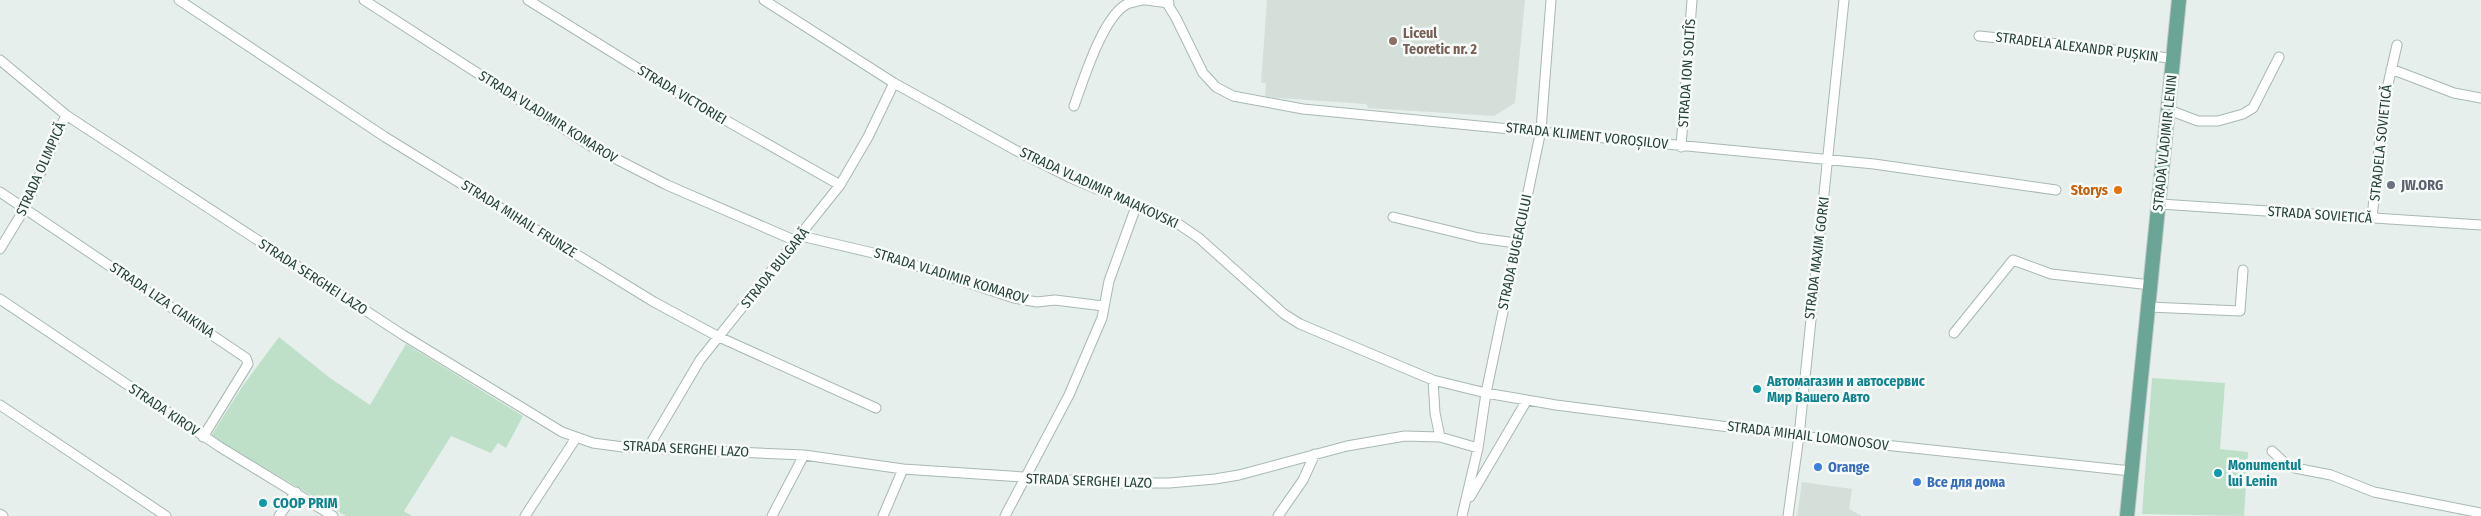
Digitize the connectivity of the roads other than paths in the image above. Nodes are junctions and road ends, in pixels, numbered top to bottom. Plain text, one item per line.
1 (179, 0) edge
2 (364, 0) edge
3 (528, 0) edge
4 (764, 0) edge
5 (1144, 0) edge
6 (1551, 0) edge
7 (1692, 0) edge
8 (1844, 0) edge
9 (2179, 0) edge
10 (1168, 1) edge
11 (1980, 36) dead end
12 (2397, 45) dead end
13 (2279, 56) dead end
14 (2174, 59) junction
15 (0, 60) edge
16 (2391, 69) junction
17 (894, 83) junction
18 (2481, 98) edge
19 (1074, 106) dead end
20 (2168, 110) junction
21 (66, 115) junction
22 (1541, 130) junction
23 (1681, 147) junction
24 (1830, 160) junction
25 (840, 185) junction
26 (2056, 190) dead end
27 (0, 192) edge
28 (1137, 204) junction
29 (2160, 204) junction
30 (25, 208) junction
31 (1393, 217) dead end
32 (2372, 218) junction
33 (2481, 225) edge
34 (799, 238) junction
35 (1516, 243) junction
36 (0, 249) edge
37 (2243, 270) dead end
38 (2151, 285) junction
39 (0, 299) edge
40 (1103, 306) junction
41 (2149, 307) junction
42 (1954, 333) dead end
43 (719, 338) junction
44 (1432, 380) junction
45 (1486, 393) junction
46 (1526, 400) junction
47 (0, 405) edge
48 (876, 408) dead end
49 (1799, 436) junction
50 (204, 437) junction
51 (1440, 437) junction
52 (576, 438) junction
53 (648, 448) junction
54 (1478, 448) junction
55 (2272, 451) dead end
56 (1315, 454) junction
57 (804, 455) junction
58 (903, 469) junction
59 (2131, 471) junction
60 (1024, 479) junction
61 (296, 492) junction
62 (1466, 503) junction
63 (2481, 513) edge
64 (166, 516) edge
65 (279, 516) edge
66 (332, 516) edge
67 (525, 516) edge
68 (772, 516) edge
69 (883, 516) edge
70 (1005, 516) edge
71 (1278, 516) edge
72 (1462, 516) edge
73 (1788, 516) edge
74 (2127, 516) edge

1 - 43 street, STRADA MIHAIL FRUNZE
2 - 34 street, STRADA VLADIMIR KOMAROV
3 - 25 street, STRADA VICTORIEI
4 - 17 street, STRADA VLADIMIR MAIAKOVSKI
5 - 10 street, STRADA KLIMENT VOROȘILOV
5 - 19 street, STRADA KLIMENT VOROȘILOV
6 - 22 street, STRADA BUGEACULUI
7 - 23 street, STRADA ION SOLTÎS
8 - 24 street, STRADA MAXIM GORKI
9 - 14 main road, STRADA VLADIMIR LENIN
10 - 22 street, STRADA KLIMENT VOROȘILOV
11 - 14 street, STRADELA ALEXANDR PUȘKIN
12 - 16 street, STRADELA SOVIETICĂ
13 - 20 street
14 - 20 main road, STRADA VLADIMIR LENIN
15 - 21 street, STRADA SERGHEI LAZO
16 - 18 street, STRADELA SOVIETICĂ
16 - 32 street, STRADELA SOVIETICĂ
17 - 25 street, STRADA BULGARĂ
17 - 28 street, STRADA VLADIMIR MAIAKOVSKI
20 - 29 main road, STRADA VLADIMIR LENIN
21 - 30 street, STRADA OLIMPICĂ
21 - 52 street, STRADA SERGHEI LAZO
22 - 23 street, STRADA KLIMENT VOROȘILOV
22 - 35 street, STRADA BUGEACULUI
23 - 24 street, STRADA KLIMENT VOROȘILOV
24 - 26 street, STRADA KLIMENT VOROȘILOV
24 - 49 street, STRADA MAXIM GORKI
25 - 34 street, STRADA BULGARĂ
27 - 30 street, STRADA LIZA CIAIKINA
28 - 40 street
28 - 44 street, STRADA VLADIMIR MAIAKOVSKI
29 - 32 street, STRADA SOVIETICĂ
29 - 38 main road, STRADA VLADIMIR LENIN
30 - 36 street, STRADA OLIMPICĂ
30 - 50 street, STRADA LIZA CIAIKINA
31 - 35 street
32 - 33 street, STRADA SOVIETICĂ
34 - 40 street, STRADA VLADIMIR KOMAROV
34 - 43 street, STRADA BULGARĂ
35 - 45 street, STRADA BUGEACULUI
37 - 41 street
38 - 41 main road, STRADA VLADIMIR LENIN
38 - 42 street
39 - 50 street, STRADA KIROV
40 - 60 street
41 - 59 main road, STRADA VLADIMIR LENIN
43 - 48 street, STRADA MIHAIL FRUNZE
43 - 53 street, STRADA BULGARĂ
44 - 45 street, STRADA VLADIMIR MAIAKOVSKI
44 - 51 street
45 - 46 street, STRADA MIHAIL LOMONOSOV
45 - 54 street, STRADA BUGEACULUI
46 - 49 street, STRADA MIHAIL LOMONOSOV
46 - 62 street, STRADA BUGEACULUI
47 - 64 street
49 - 59 street, STRADA MIHAIL LOMONOSOV
49 - 73 street, STRADA MAXIM GORKI
50 - 61 street, STRADA KIROV
51 - 54 street, STRADA SERGHEI LAZO
51 - 56 street, STRADA SERGHEI LAZO
52 - 53 street, STRADA SERGHEI LAZO
52 - 67 street
53 - 57 street, STRADA SERGHEI LAZO
54 - 62 street, STRADA BUGEACULUI
55 - 63 street
56 - 60 street, STRADA SERGHEI LAZO
56 - 71 street
57 - 58 street, STRADA SERGHEI LAZO
57 - 68 street
58 - 60 street, STRADA SERGHEI LAZO
58 - 69 street
59 - 74 main road, STRADA VLADIMIR LENIN
60 - 70 street
61 - 65 street
61 - 66 street, STRADA KIROV
62 - 72 street, STRADA BUGEACULUI

